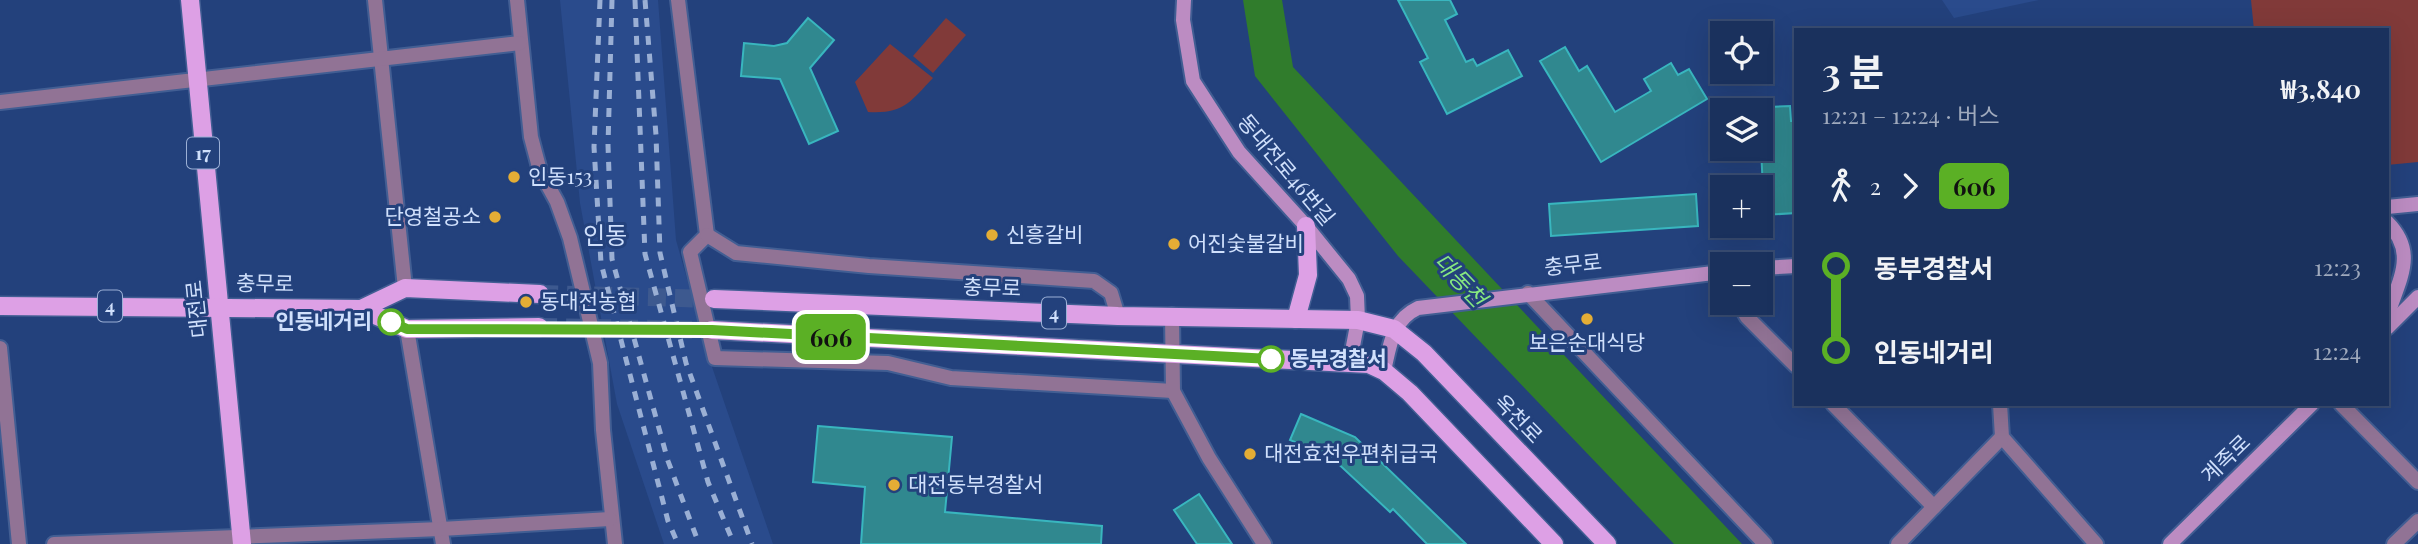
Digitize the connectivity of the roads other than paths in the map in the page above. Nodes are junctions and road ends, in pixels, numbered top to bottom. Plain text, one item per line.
1 (190, 0) edge
2 (375, 0) edge
3 (517, 0) edge
4 (678, 0) edge
5 (1184, 0) edge
6 (520, 43) junction
7 (382, 59) junction
8 (195, 77) junction
9 (0, 102) edge
10 (2418, 204) edge
11 (2389, 207) edge
12 (2389, 224) edge
13 (1306, 226) junction
14 (707, 235) junction
15 (1794, 265) edge
16 (1773, 267) edge
17 (1710, 273) edge
18 (405, 288) junction
19 (1528, 292) junction
20 (540, 294) tunnel mouth
21 (2418, 297) edge
22 (714, 299) tunnel mouth
23 (0, 306) edge
24 (220, 306) junction
25 (361, 309) junction
26 (2389, 311) edge
27 (1746, 315) edge
28 (1118, 316) junction
29 (1172, 316) junction
30 (1296, 320) junction
31 (1358, 320) junction
32 (2389, 326) edge
33 (539, 327) tunnel mouth
34 (407, 329) junction
35 (1394, 329) junction
36 (712, 330) tunnel mouth
37 (0, 348) edge
38 (1172, 355) junction
39 (1350, 362) junction
40 (1794, 364) edge
41 (1384, 371) junction
42 (1173, 391) junction
43 (1835, 406) edge
44 (2000, 406) edge
45 (2310, 406) edge
46 (2343, 406) edge
47 (2002, 438) junction
48 (2418, 482) edge
49 (1934, 507) junction
50 (610, 519) junction
51 (2418, 521) edge
52 (442, 537) edge
53 (242, 540) edge
54 (19, 544) edge
55 (54, 544) edge
56 (615, 544) edge
57 (1264, 544) edge
58 (1554, 544) edge
59 (1607, 544) edge
60 (1765, 544) edge
61 (1898, 544) edge
62 (2096, 544) edge
63 (2170, 544) edge
64 (2395, 544) edge

1 - 8 main road, 대전로 / 17
2 - 7 street
3 - 6 street
4 - 14 street
5 - 13 main road, 동대전로46번길
6 - 7 street
6 - 50 street
7 - 8 street
7 - 18 street
8 - 9 street
8 - 24 main road, 대전로 / 17
10 - 11 main road
12 - 26 main road
13 - 30 main road
13 - 31 main road, 동대전로46번길
14 - 28 street
14 - 42 street
15 - 16 main road
17 - 19 main road, 충무로
18 - 20 main road, 충무로 / 4
18 - 25 main road, 충무로 / 4
19 - 35 main road, 충무로
19 - 60 street
21 - 32 main road
22 - 28 main road, 충무로 / 4
23 - 24 main road, 충무로 / 4
24 - 25 main road, 충무로 / 4
24 - 53 main road, 대전로 / 17
25 - 34 main road, 충무로 / 4
27 - 40 street
28 - 29 main road, 충무로 / 4
29 - 30 main road, 충무로 / 4
29 - 38 street
30 - 31 main road, 충무로 / 4
31 - 35 main road, 충무로 / 4
31 - 39 main road, 동대전로46번길
33 - 34 main road, 충무로 / 4
34 - 52 street
35 - 41 main road
35 - 59 main road, 옥천로 / 4
36 - 38 main road, 4
37 - 54 street
38 - 39 main road, 4
38 - 42 street
39 - 41 main road, 4
41 - 58 main road
42 - 57 street
43 - 49 street
44 - 47 street
45 - 63 main road, 계족로
46 - 48 street
47 - 49 street
47 - 62 street
49 - 61 street
50 - 52 street
50 - 56 street
51 - 64 street
52 - 53 street
53 - 55 street

